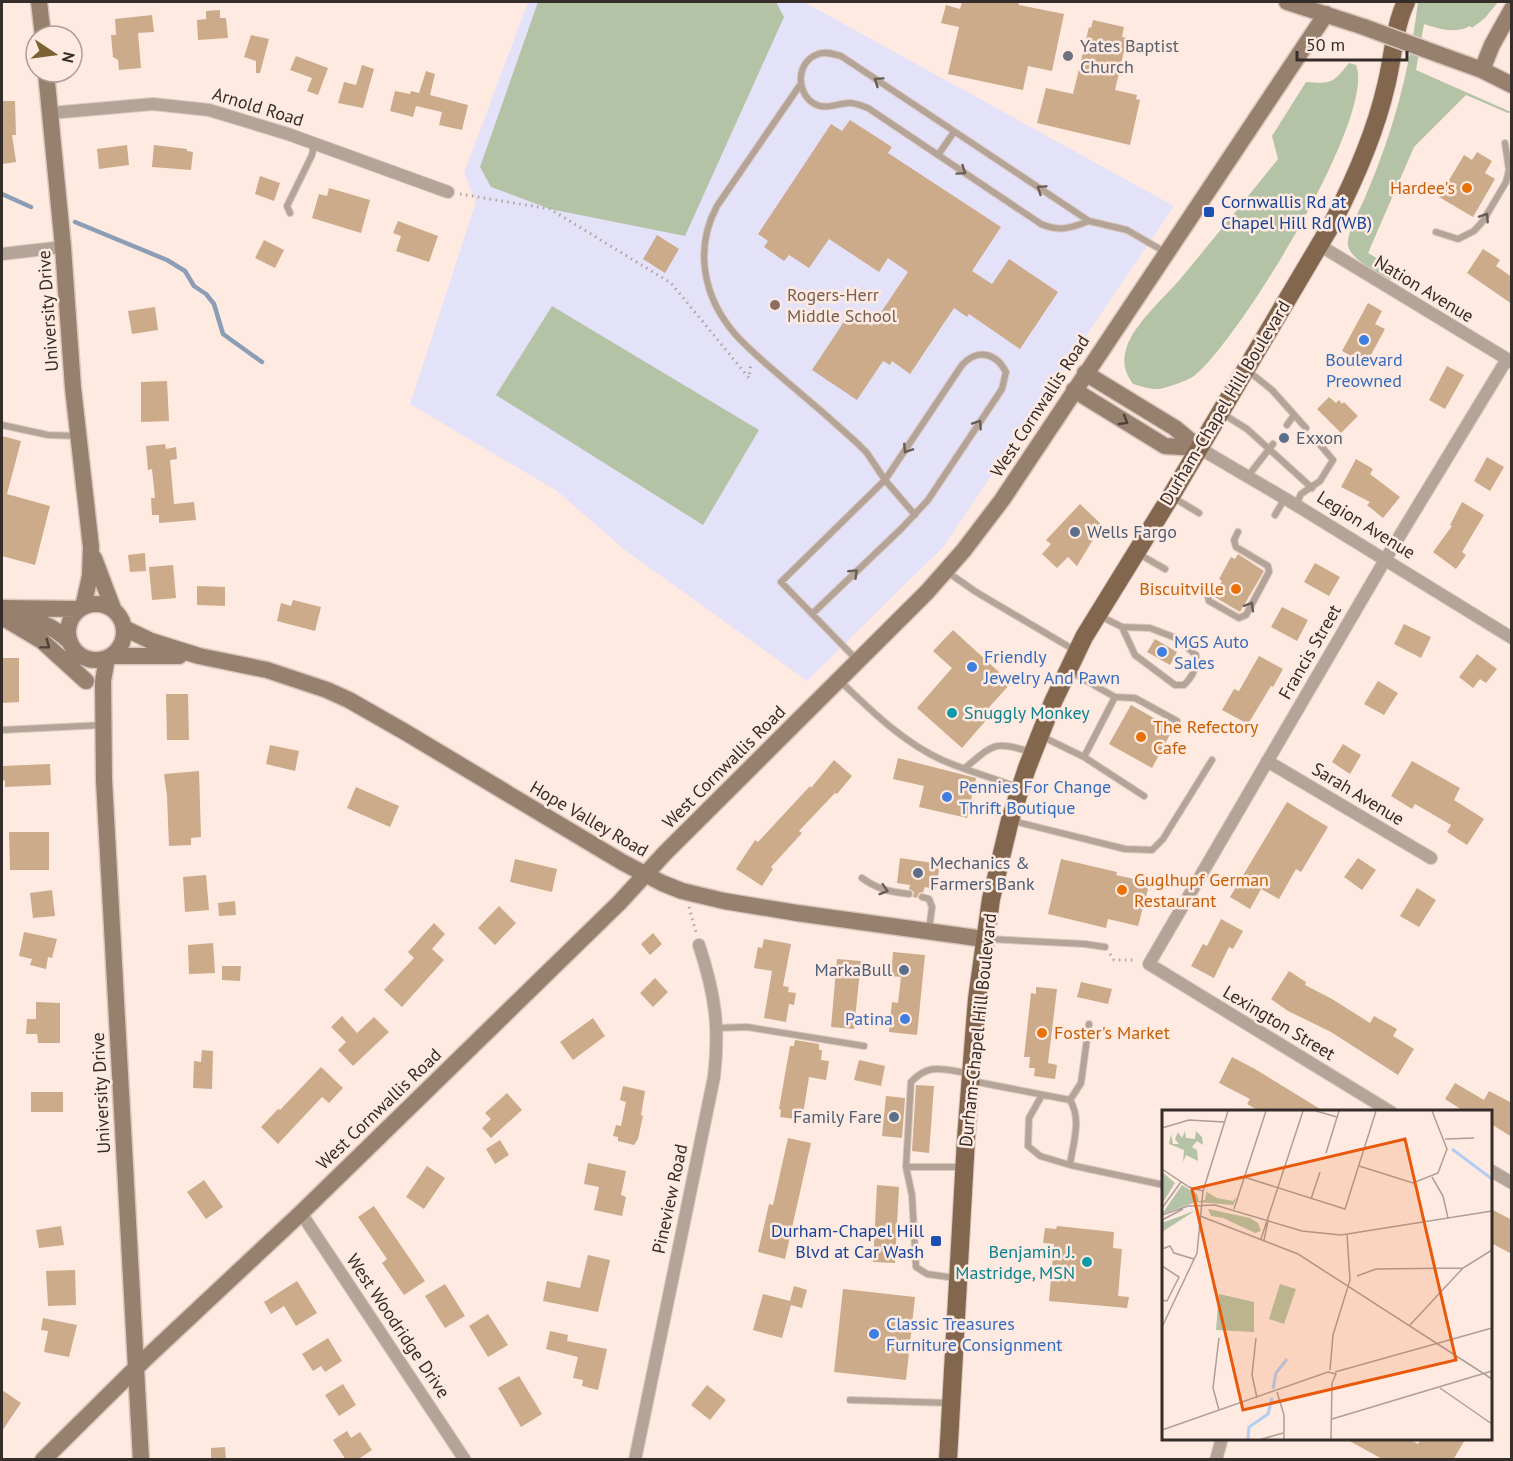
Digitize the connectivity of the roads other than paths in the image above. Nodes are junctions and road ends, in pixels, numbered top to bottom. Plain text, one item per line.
1 (39, 2) edge
2 (1287, 2) edge
3 (1401, 6) edge
4 (1316, 8) edge
5 (1512, 9) edge
6 (42, 24) edge
7 (1482, 70) junction
8 (47, 84) edge
9 (800, 85) junction
10 (1512, 85) edge
11 (50, 113) junction
12 (954, 132) junction
13 (1506, 142) dead end
14 (314, 143) junction
15 (938, 155) junction
16 (447, 192) road end
17 (290, 213) dead end
18 (1089, 221) junction
19 (1436, 232) dead end
20 (1319, 245) junction
21 (63, 247) junction
22 (1166, 252) junction
23 (2, 254) edge
24 (1509, 361) edge
25 (1245, 369) junction
26 (1085, 373) junction
27 (1074, 390) junction
28 (1220, 412) junction
29 (1294, 415) junction
30 (2, 425) edge
31 (1287, 425) dead end
32 (1306, 428) dead end
33 (78, 436) junction
34 (1316, 440) dead end
35 (1273, 444) dead end
36 (1199, 448) junction
37 (1269, 450) junction
38 (1248, 477) junction
39 (885, 480) junction
40 (1312, 488) junction
41 (1171, 496) junction
42 (1290, 502) junction
43 (1199, 513) dead end
44 (915, 515) junction
45 (1275, 515) dead end
46 (1238, 532) dead end
47 (91, 548) junction
48 (1136, 552) junction
49 (1384, 560) junction
50 (1165, 569) dead end
51 (946, 571) junction
52 (1207, 594) dead end
53 (81, 608) junction
54 (2, 609) edge
55 (114, 610) junction
56 (812, 614) junction
57 (1096, 614) junction
58 (2, 617) edge
59 (1122, 627) junction
60 (124, 628) junction
61 (1512, 638) edge
62 (74, 648) junction
63 (1076, 651) junction
64 (199, 656) junction
65 (109, 657) junction
66 (859, 661) junction
67 (1067, 669) junction
68 (840, 680) junction
69 (86, 681) junction
70 (1114, 697) junction
71 (1177, 721) dead end
72 (103, 725) junction
73 (2, 730) edge
74 (1040, 735) junction
75 (1033, 753) junction
76 (1084, 756) junction
77 (1212, 760) dead end
78 (1267, 761) junction
79 (965, 768) junction
80 (1020, 789) junction
81 (1144, 796) dead end
82 (1010, 820) junction
83 (1431, 858) dead end
84 (645, 875) junction
85 (862, 878) dead end
86 (909, 894) dead end
87 (922, 897) dead end
88 (929, 931) junction
89 (984, 939) junction
90 (699, 945) road end
91 (1105, 947) road end
92 (1149, 964) joint
93 (1089, 1024) dead end
94 (717, 1028) junction
95 (864, 1046) dead end
96 (972, 1077) junction
97 (1042, 1095) junction
98 (1070, 1100) junction
99 (1388, 1110) edge
100 (1070, 1165) junction
101 (906, 1167) junction
102 (965, 1167) junction
103 (1492, 1171) edge
104 (1512, 1183) edge
105 (1162, 1185) edge
106 (301, 1213) junction
107 (958, 1278) junction
108 (135, 1369) junction
109 (850, 1400) dead end
110 (951, 1403) junction
111 (1221, 1440) edge
112 (43, 1460) edge
113 (141, 1460) edge
114 (465, 1460) edge
115 (635, 1460) edge
116 (948, 1460) edge
117 (1216, 1460) edge

1 - 6 street
2 - 4 street
3 - 20 main road, Durham-Chapel Hill Boulevard
4 - 7 street, bridge
4 - 22 street, West Cornwallis Road
5 - 7 street
7 - 10 street
8 - 11 street, University Drive
12 -> 9 lane
9 - 15 lane
9 - 39 lane
11 - 14 street, Arnold Road
11 - 21 street, University Drive
12 - 15 lane
18 -> 12 lane
19 -> 13 lane
14 - 16 street, Arnold Road
14 - 17 lane
15 -> 18 lane
18 - 22 lane
20 - 24 street, Nation Avenue
20 - 25 main road, Durham-Chapel Hill Boulevard
21 - 23 street
21 - 33 street, University Drive
22 - 26 street, West Cornwallis Road
24 - 49 street, Francis Street
25 - 28 main road, Durham-Chapel Hill Boulevard
25 - 29 lane
26 - 27 street, West Cornwallis Road
26 - 36 street, Legion Avenue
27 -> 36 street, Legion Avenue
27 - 51 street, West Cornwallis Road
28 - 36 main road, Durham-Chapel Hill Boulevard
28 - 37 lane
29 - 31 lane
29 - 32 lane
30 - 33 lane
33 - 47 street, University Drive
34 - 40 lane
35 - 37 lane
36 - 38 street, Legion Avenue
36 - 41 main road, Durham-Chapel Hill Boulevard
37 - 38 lane
37 - 40 lane
38 - 42 street, Legion Avenue
39 - 44 lane
44 -> 39 lane
39 - 56 lane
40 - 42 lane
41 - 43 lane
41 - 48 main road, Durham-Chapel Hill Boulevard
42 - 45 lane
42 - 49 street, Legion Avenue
56 -> 44 lane
52 -> 46 lane
47 - 53 street, University Drive
47 - 55 street, University Drive
48 - 50 lane
48 - 57 main road, Durham-Chapel Hill Boulevard
49 - 61 street, Legion Avenue
49 - 78 street, Francis Street
51 - 63 lane
51 - 66 street, West Cornwallis Road
53 - 54 street
53 - 55 street
53 - 62 street
54 - 62 street
55 - 60 street
56 - 66 lane
57 - 59 lane
57 - 63 main road, Durham-Chapel Hill Boulevard
58 -> 69 street
59 - 59 lane
60 - 64 street, Hope Valley Road
60 - 65 street
62 - 65 street
62 - 69 street, University Drive
63 - 67 main road, Durham-Chapel Hill Boulevard
64 - 65 street, Hope Valley Road
64 - 84 street, Hope Valley Road
65 - 72 street, University Drive
66 - 68 street, West Cornwallis Road
67 - 70 lane
67 - 74 main road, Durham-Chapel Hill Boulevard
68 - 79 lane
68 - 84 street, West Cornwallis Road
69 - 72 street, University Drive
70 - 71 lane
70 - 76 lane
72 - 73 lane
72 - 108 street, University Drive
74 - 75 main road, Durham-Chapel Hill Boulevard
74 - 76 lane
75 - 79 lane
75 - 80 main road, Durham-Chapel Hill Boulevard
76 - 81 lane
77 - 82 lane
78 - 83 street, Sarah Avenue
78 - 92 street, Francis Street
79 - 80 lane
80 - 82 main road, Durham-Chapel Hill Boulevard
82 - 89 main road, Durham-Chapel Hill Boulevard
84 - 88 street, Hope Valley Road
84 - 106 street, West Cornwallis Road
85 -> 86 lane
87 - 88 lane
88 - 89 street, Hope Valley Road
89 - 91 lane
89 - 96 main road, Durham-Chapel Hill Boulevard
90 - 94 street, Pineview Road
92 - 99 street, Lexington Street
93 - 98 lane
94 - 95 lane
94 - 115 street, Pineview Road
96 - 97 lane
96 - 101 lane
96 - 102 main road, Durham-Chapel Hill Boulevard
97 - 98 lane
97 - 100 lane
98 - 100 lane
100 - 105 lane
101 - 102 lane
101 - 107 lane
102 - 107 main road, Durham-Chapel Hill Boulevard
103 - 104 street
106 - 108 street, West Cornwallis Road
106 - 114 street, West Woodridge Drive
107 - 110 main road, Durham-Chapel Hill Boulevard
108 - 112 street, West Cornwallis Road
108 - 113 street, University Drive
109 - 110 lane
110 - 116 main road, Durham-Chapel Hill Boulevard
111 - 117 street

